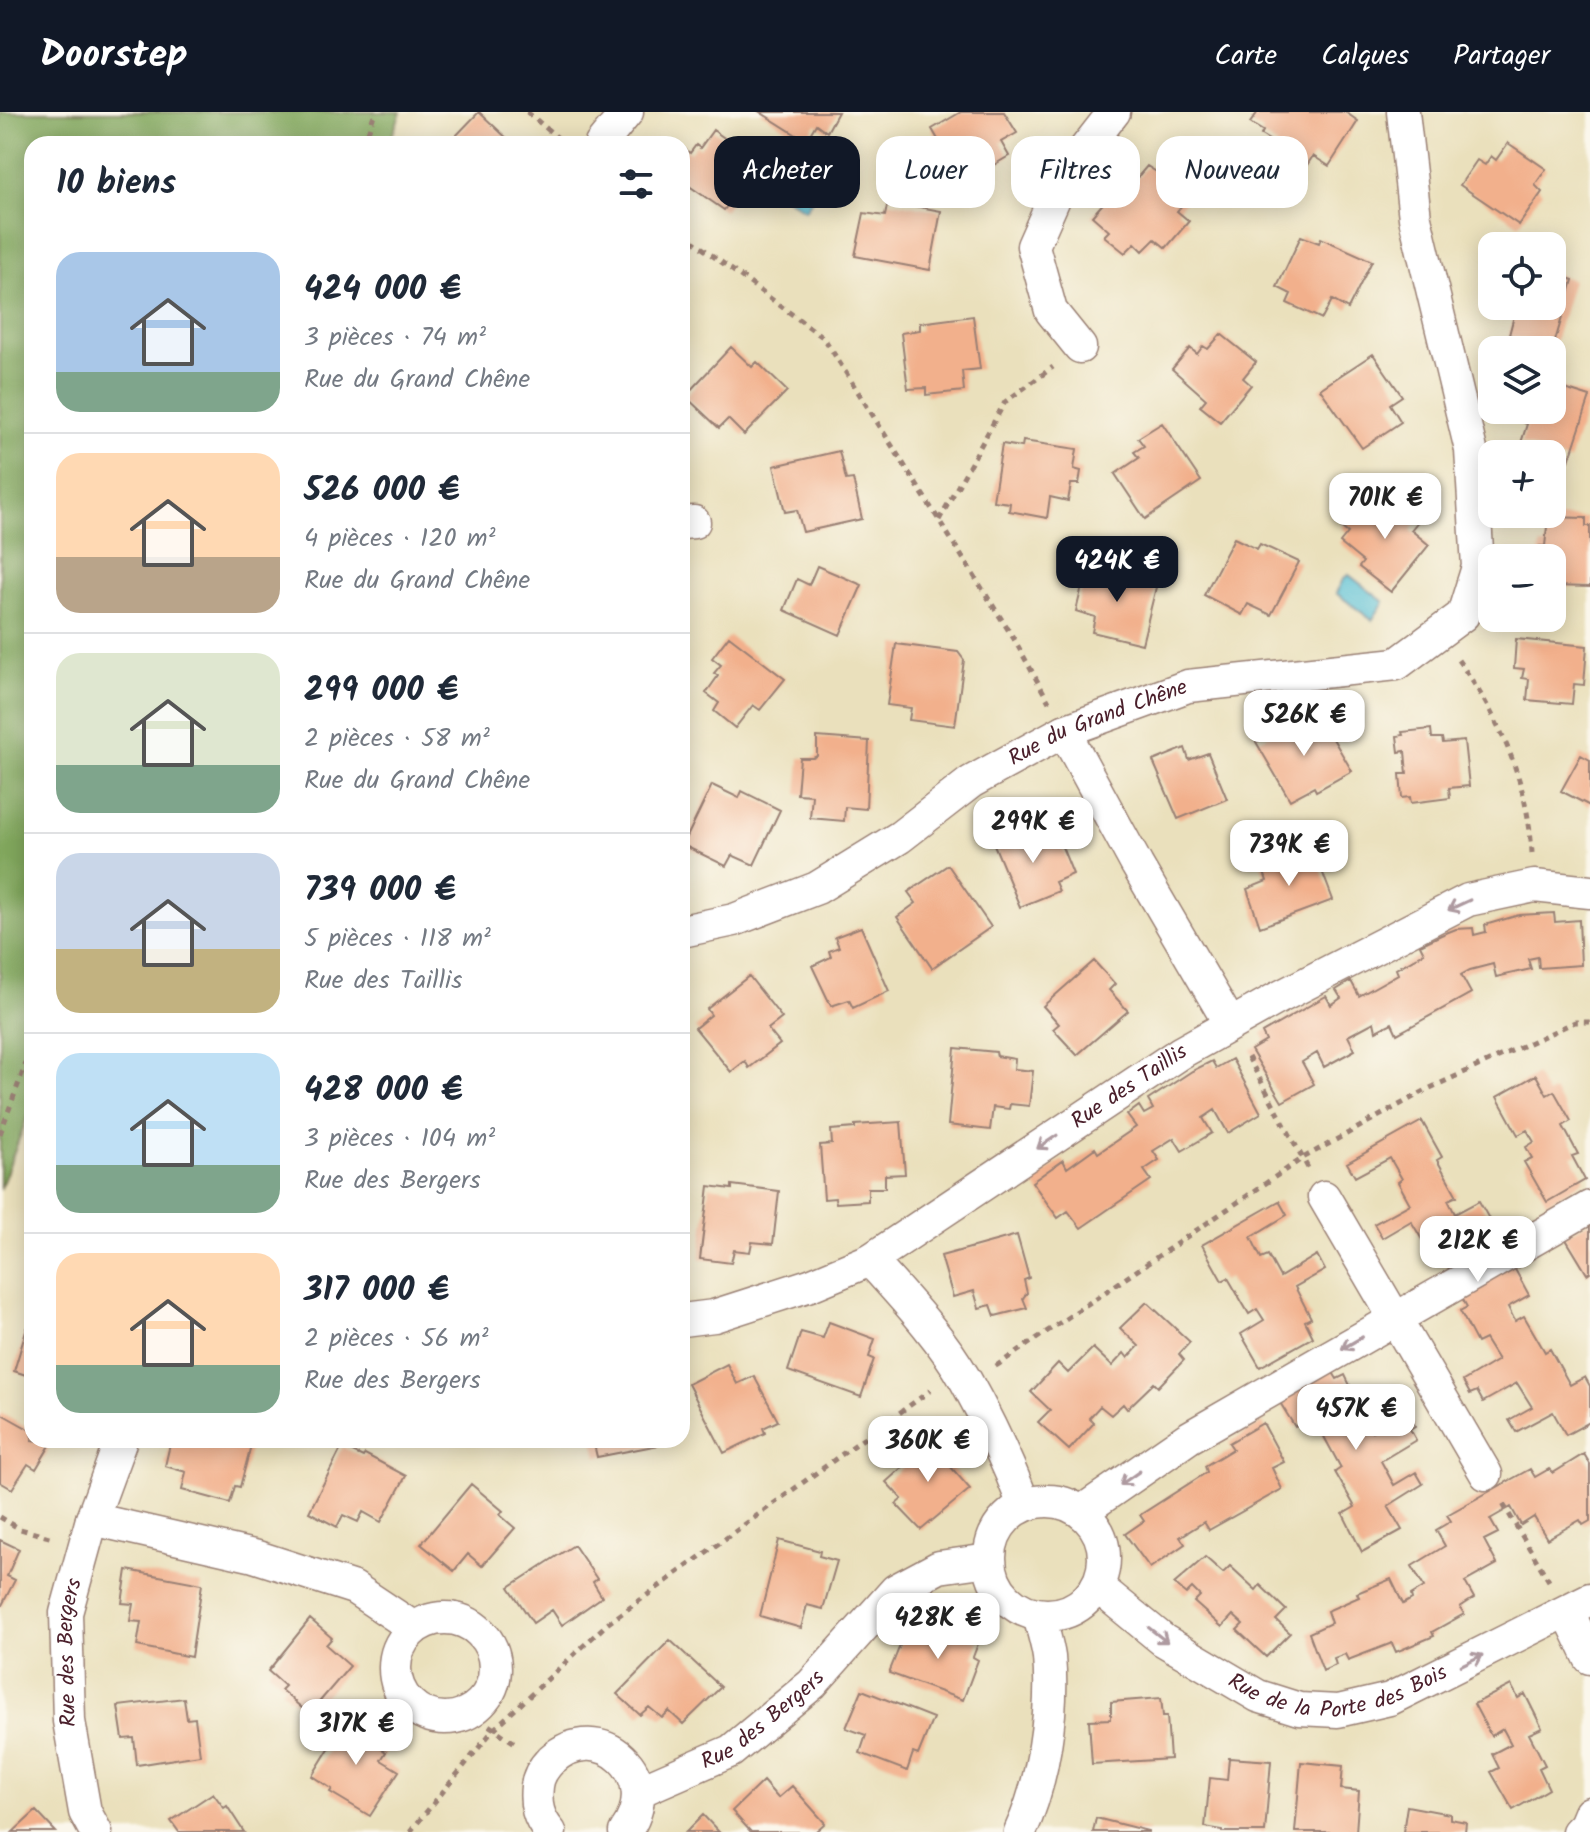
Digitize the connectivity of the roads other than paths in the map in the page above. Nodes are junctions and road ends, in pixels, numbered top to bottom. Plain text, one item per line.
1 (627, 112) edge
2 (1114, 112) edge
3 (1403, 112) edge
4 (608, 136) edge
5 (1080, 347) road end
6 (1064, 731) junction
7 (1590, 892) edge
8 (690, 929) edge
9 (1230, 1024) junction
10 (1324, 1197) road end
11 (1590, 1207) edge
12 (870, 1260) junction
13 (1395, 1318) junction
14 (690, 1319) edge
15 (118, 1448) edge
16 (1486, 1474) road end
17 (1024, 1505) junction
18 (1081, 1512) junction
19 (88, 1533) junction
20 (989, 1560) junction
21 (1097, 1586) junction
22 (1579, 1606) edge
23 (1039, 1615) junction
24 (414, 1628) junction
25 (1590, 1658) edge
26 (639, 1791) junction
27 (1590, 1813) edge
28 (96, 1832) edge
29 (550, 1832) edge
30 (625, 1832) edge
31 (1020, 1832) edge
32 (1578, 1832) edge

1 - 4 street
2 - 5 street
3 - 6 street, Rue du Grand Chêne
6 - 8 street, Rue du Grand Chêne
6 - 9 street
7 -> 9 street, Rue des Taillis
9 -> 12 street, Rue des Taillis
10 - 13 street
11 - 13 street
12 - 14 street, Rue des Taillis
12 - 17 street
13 - 16 street
13 -> 18 street
15 - 19 street, Rue des Bergers
17 - 18 street
17 - 20 street
18 - 21 street
19 - 24 street
19 - 28 street, Rue des Bergers
20 - 23 street
20 - 26 street, Rue des Bergers
21 -> 22 street, Rue de la Porte des Bois
21 - 23 street
22 - 25 street
23 - 31 street
24 - 24 street
26 - 29 street
26 - 30 street
27 - 32 street

